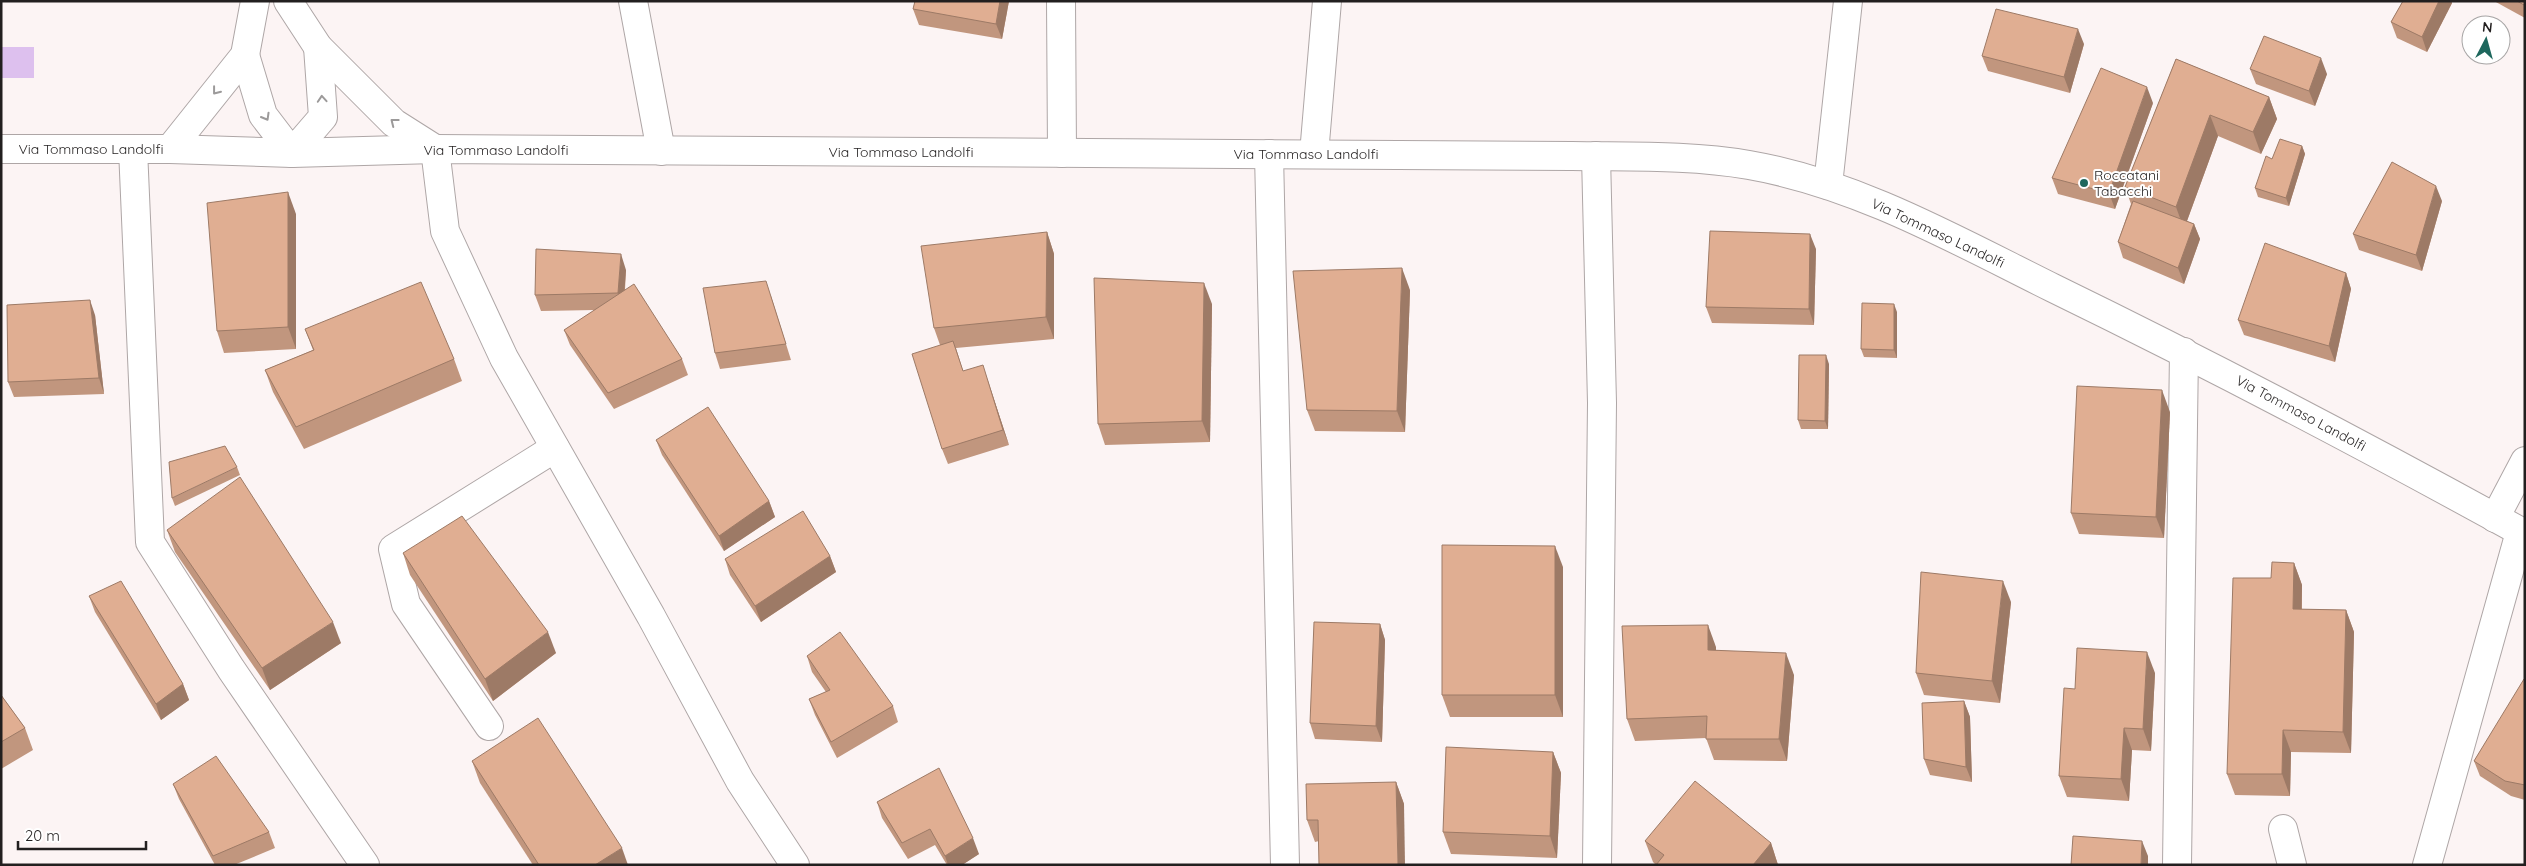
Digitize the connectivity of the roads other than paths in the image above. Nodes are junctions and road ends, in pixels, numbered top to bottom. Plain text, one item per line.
1 (255, 1) edge
2 (288, 1) edge
3 (633, 1) edge
4 (1061, 1) edge
5 (1327, 1) edge
6 (1848, 1) edge
7 (318, 47) junction
8 (245, 54) junction
9 (1, 149) edge
10 (133, 149) junction
11 (170, 149) junction
12 (435, 149) junction
13 (661, 151) junction
14 (292, 153) junction
15 (1062, 153) junction
16 (1270, 154) junction
17 (1314, 154) junction
18 (1596, 156) junction
19 (1828, 186) junction
20 (2184, 352) junction
21 (555, 448) junction
22 (2525, 462) edge
23 (2495, 518) junction
24 (2522, 533) edge
25 (489, 726) dead end
26 (2283, 829) dead end
27 (365, 865) edge
28 (794, 865) edge
29 (1285, 865) edge
30 (1596, 865) edge
31 (2178, 865) edge
32 (2292, 865) edge
33 (2427, 865) edge

1 - 8 street
2 - 7 street
3 - 13 street
4 - 15 street
5 - 17 street
6 - 19 street
12 -> 7 street
14 -> 7 street
8 -> 11 street
8 -> 14 street
9 - 10 street, Via Tommaso Landolfi
10 - 11 street, Via Tommaso Landolfi
10 - 27 street
11 - 14 street, Via Tommaso Landolfi
12 - 13 street, Via Tommaso Landolfi
12 - 14 street, Via Tommaso Landolfi
12 - 21 street
13 - 15 street, Via Tommaso Landolfi
15 - 16 street, Via Tommaso Landolfi
16 - 17 street, Via Tommaso Landolfi
16 - 29 street
17 - 18 street, Via Tommaso Landolfi
18 - 19 street, Via Tommaso Landolfi
18 - 30 street
19 - 20 street, Via Tommaso Landolfi
20 - 23 street, Via Tommaso Landolfi
20 - 31 street
21 - 25 street
21 - 28 street
22 - 23 street
23 - 24 street, Via Tommaso Landolfi
24 - 33 street
26 - 32 street

